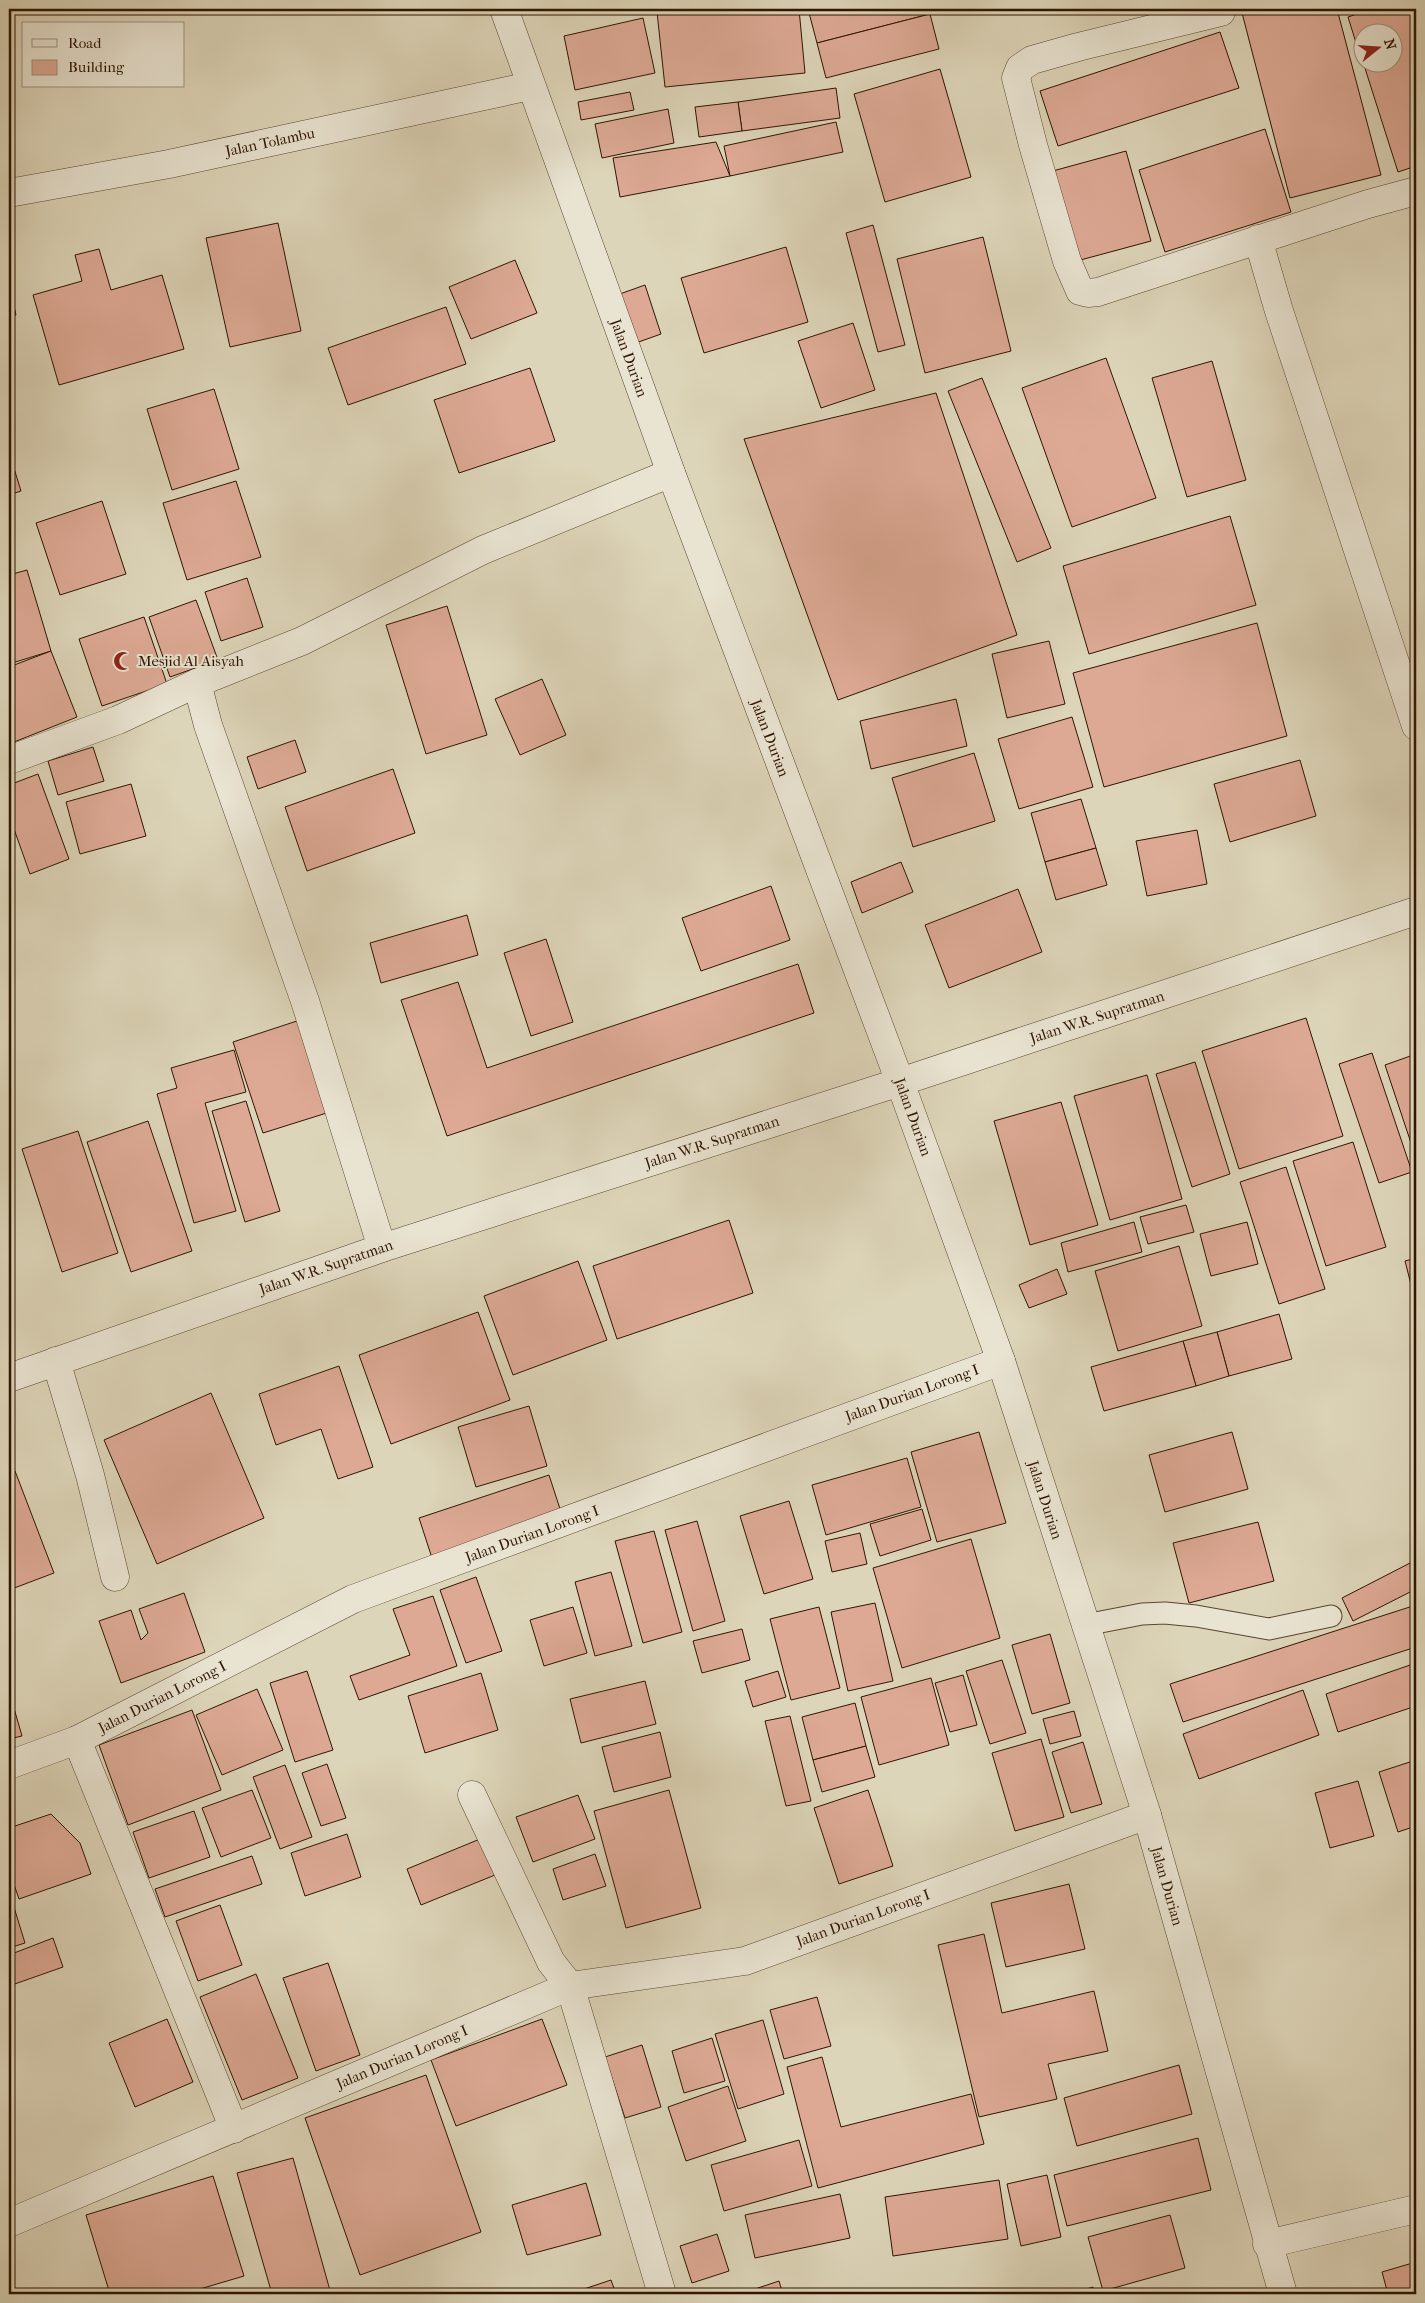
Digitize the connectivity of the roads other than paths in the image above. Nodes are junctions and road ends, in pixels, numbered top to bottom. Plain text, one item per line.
1 (504, 9) edge
2 (1221, 12) dead end
3 (530, 86) junction
4 (1416, 190) edge
5 (9, 193) edge
6 (1258, 240) junction
7 (671, 474) junction
8 (197, 683) junction
9 (1416, 726) edge
10 (9, 760) edge
11 (1416, 911) edge
12 (900, 1082) junction
13 (382, 1248) junction
14 (56, 1361) junction
15 (1001, 1361) junction
16 (9, 1378) edge
17 (116, 1577) dead end
18 (1331, 1616) dead end
19 (1085, 1625) junction
20 (77, 1740) junction
21 (9, 1765) edge
22 (472, 1795) dead end
23 (1147, 1816) junction
24 (570, 1986) junction
25 (234, 2129) junction
26 (1416, 2209) edge
27 (9, 2223) edge
28 (1267, 2244) junction
29 (662, 2294) edge
30 (1282, 2294) edge

1 - 3 street, Jalan Durian
2 - 6 street
3 - 5 street, Jalan Tolambu
3 - 7 street, Jalan Durian
4 - 6 street
6 - 9 street
7 - 8 street
7 - 12 street, Jalan Durian
8 - 10 street
8 - 13 street
11 - 12 street, Jalan W.R. Supratman
12 - 13 street, Jalan W.R. Supratman
12 - 15 street, Jalan Durian
13 - 14 street, Jalan W.R. Supratman
14 - 16 street, Jalan W.R. Supratman
14 - 17 street
15 - 19 street, Jalan Durian
15 - 20 street, Jalan Durian Lorong I
18 - 19 lane
19 - 23 street, Jalan Durian
20 - 21 street, Jalan Durian Lorong I
20 - 25 street
22 - 24 street
23 - 24 street, Jalan Durian Lorong I
23 - 28 street, Jalan Durian
24 - 25 street, Jalan Durian Lorong I
24 - 29 street
25 - 27 street, Jalan Durian Lorong I
26 - 28 street
28 - 30 street, Jalan Durian

